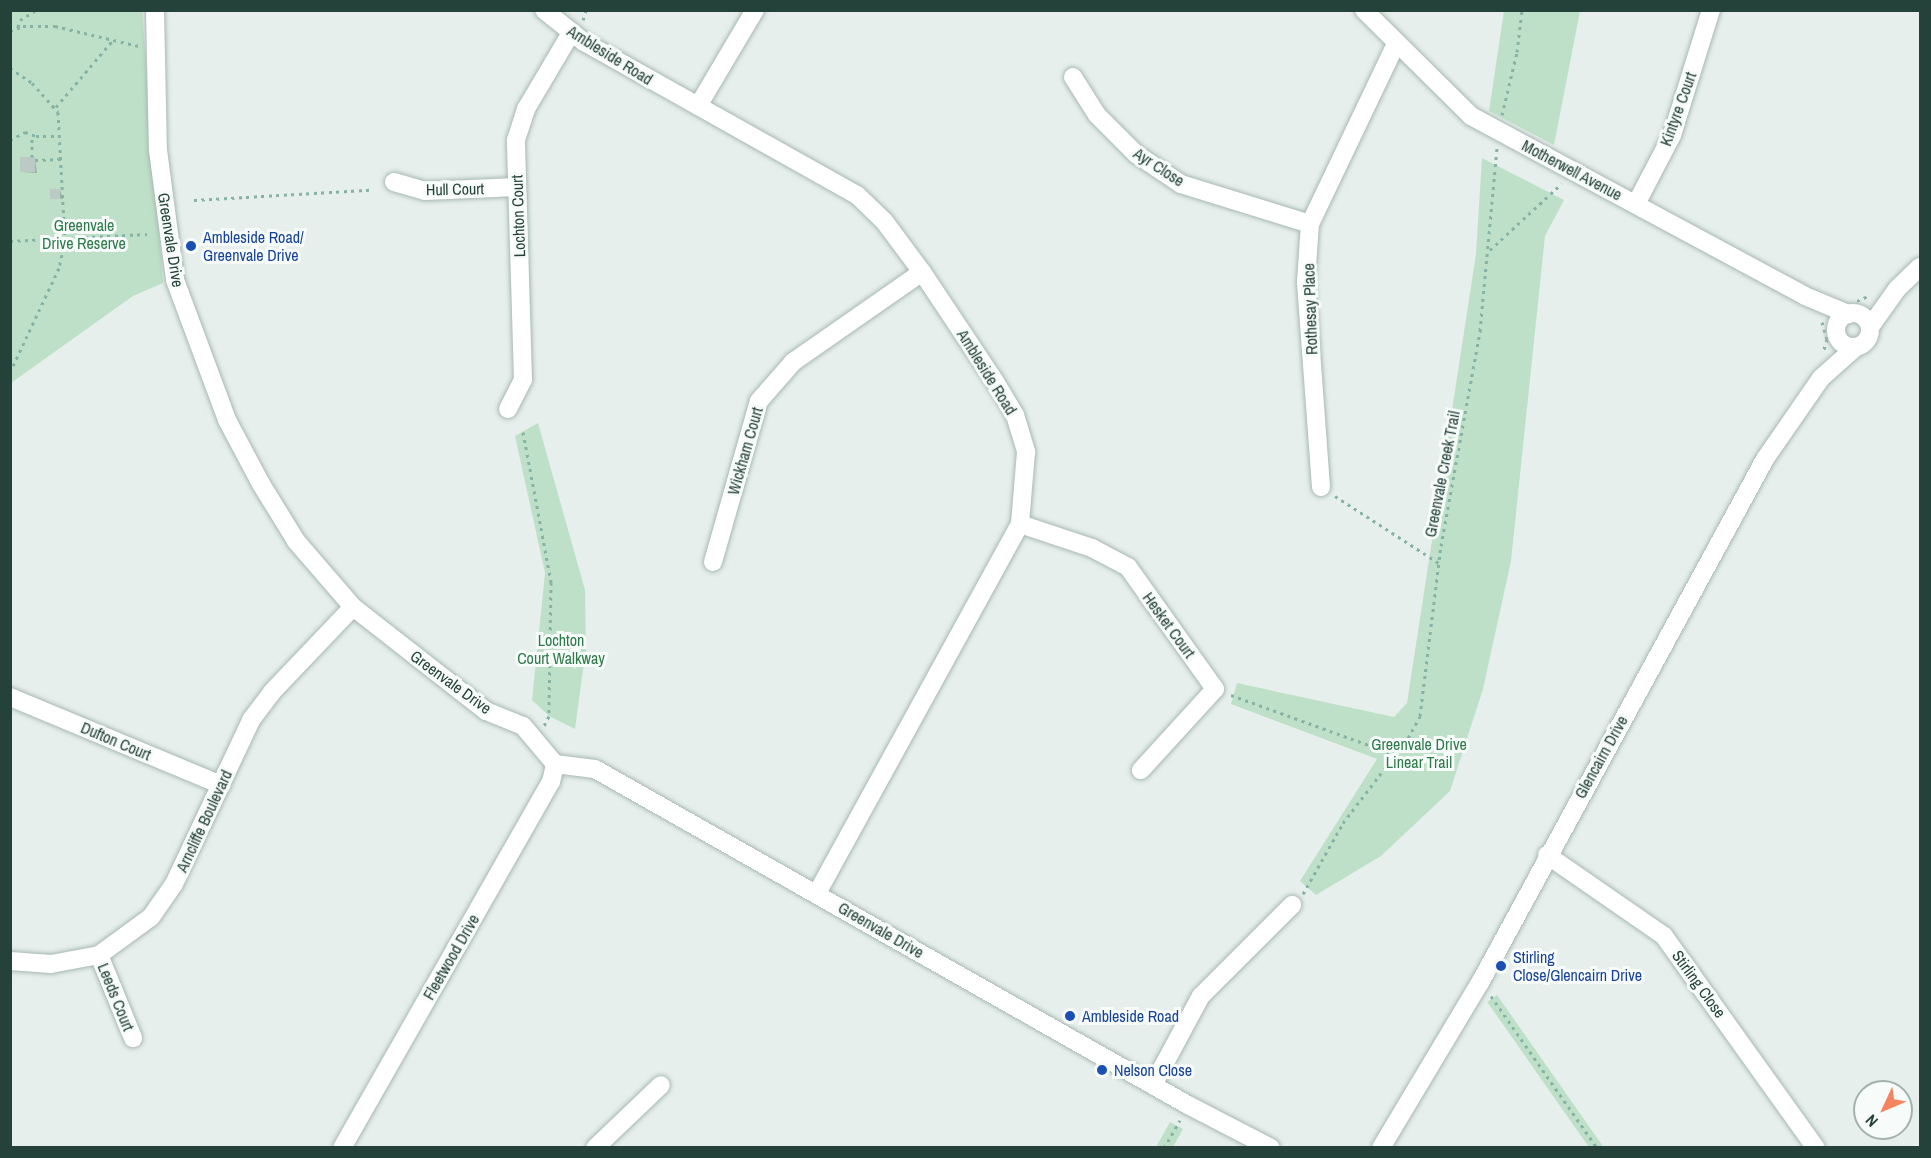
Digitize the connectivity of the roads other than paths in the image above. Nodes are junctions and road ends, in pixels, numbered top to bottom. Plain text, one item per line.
1 (155, 10) edge
2 (544, 10) edge
3 (755, 10) edge
4 (1364, 10) edge
5 (1711, 10) edge
6 (571, 33) junction
7 (1396, 44) junction
8 (1073, 77) dead end
9 (698, 106) junction
10 (394, 182) dead end
11 (518, 187) junction
12 (1636, 204) junction
13 (1310, 224) junction
14 (1920, 267) edge
15 (922, 272) junction
16 (1897, 289) junction
17 (1805, 296) junction
18 (1851, 314) junction
19 (1870, 327) junction
20 (1837, 332) junction
21 (1856, 347) junction
22 (1821, 378) junction
23 (508, 409) dead end
24 (1321, 487) road end
25 (1020, 524) junction
26 (713, 562) dead end
27 (353, 607) junction
28 (10, 697) edge
29 (555, 764) junction
30 (1141, 770) dead end
31 (221, 785) junction
32 (1547, 855) junction
33 (817, 894) junction
34 (1292, 905) road end
35 (99, 955) junction
36 (10, 961) edge
37 (133, 1038) dead end
38 (661, 1085) dead end
39 (1152, 1085) junction
40 (1385, 1145) edge
41 (342, 1148) edge
42 (594, 1148) edge
43 (1271, 1148) edge
44 (1815, 1148) edge

1 - 27 street, Greenvale Drive
2 - 6 street, Ambleside Road
3 - 9 street
4 - 7 street, Motherwell Avenue
5 - 12 street, Kintyre Court
6 - 9 street, Ambleside Road
6 - 11 street, Lochton Court
7 - 12 street, Motherwell Avenue
7 - 13 street, Rothesay Place
8 - 13 street, Ayr Close
9 - 15 street, Ambleside Road
10 - 11 street, Hull Court
11 - 23 street, Lochton Court
12 - 17 street, Motherwell Avenue
13 - 24 street, Rothesay Place
14 - 16 street, Glencairn Drive
15 - 25 street, Ambleside Road
15 - 26 street, Wickham Court
16 - 18 street, Glencairn Drive
16 - 19 street, Glencairn Drive
17 - 18 street, Motherwell Avenue
17 - 20 street, Motherwell Avenue
18 - 19 street
18 - 20 street, Glencairn Drive
19 - 21 street, Glencairn Drive
20 - 21 street
20 - 22 street, Glencairn Drive
21 - 22 street, Glencairn Drive
22 - 32 street, Glencairn Drive
25 - 30 street, Hesket Court
25 - 33 street, Ambleside Road
27 - 29 street, Greenvale Drive
27 - 31 street, Arncliffe Boulevard
28 - 31 street, Dufton Court
29 - 33 street, Greenvale Drive
29 - 41 street, Fleetwood Drive
31 - 35 street, Arncliffe Boulevard
32 - 40 street, Glencairn Drive
32 - 44 street, Stirling Close
33 - 39 street, Greenvale Drive
34 - 39 street
35 - 36 street, Arncliffe Boulevard
35 - 37 street, Leeds Court
38 - 42 street
39 - 43 street, Greenvale Drive

